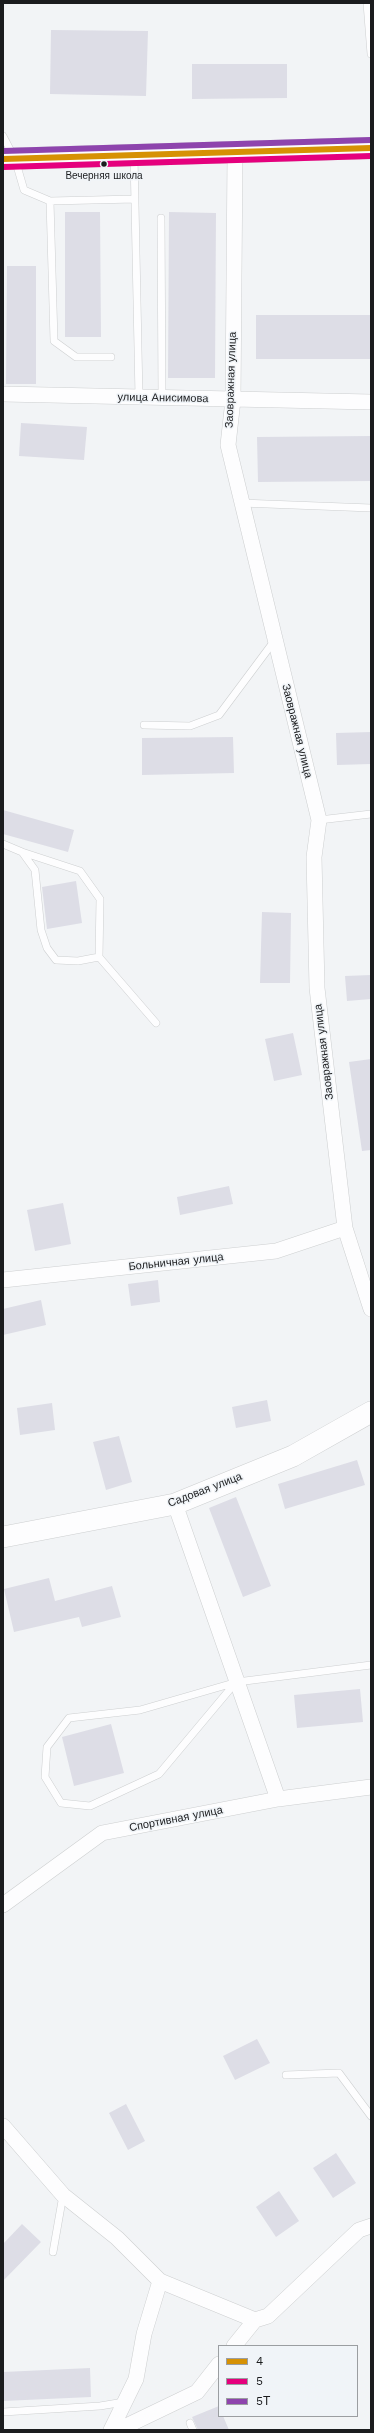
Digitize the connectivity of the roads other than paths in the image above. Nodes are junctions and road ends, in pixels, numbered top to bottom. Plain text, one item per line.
1 (367, 3) edge
2 (371, 54) edge
3 (3, 136) edge
4 (371, 148) edge
5 (235, 154) junction
6 (134, 156) junction
7 (9, 159) edge
8 (135, 199) junction
9 (50, 201) junction
10 (161, 218) dead end
11 (111, 357) dead end
12 (3, 394) edge
13 (139, 398) junction
14 (162, 398) junction
15 (233, 400) junction
16 (371, 402) edge
17 (241, 503) junction
18 (371, 508) edge
19 (275, 640) junction
20 (144, 725) dead end
21 (371, 814) edge
22 (319, 820) junction
23 (3, 844) edge
24 (22, 852) junction
25 (99, 957) junction
26 (156, 1023) dead end
27 (345, 1228) junction
28 (3, 1280) edge
29 (371, 1309) edge
30 (371, 1412) edge
31 (175, 1504) junction
32 (3, 1537) edge
33 (371, 1665) edge
34 (237, 1682) junction
35 (371, 1787) edge
36 (278, 1799) junction
37 (3, 1905) edge
38 (286, 2075) dead end
39 (371, 2116) edge
40 (3, 2126) edge
41 (63, 2195) junction
42 (371, 2226) edge
43 (53, 2252) dead end
44 (160, 2281) junction
45 (255, 2320) junction
46 (235, 2345) edge
47 (218, 2365) edge
48 (124, 2402) junction
49 (3, 2412) edge
50 (111, 2430) edge
51 (118, 2430) edge

1 - 2 lane
3 - 7 lane
4 - 5 street
5 - 6 street
5 - 15 street, Заовражная улица
6 - 7 street
6 - 8 lane
7 - 9 lane
8 - 9 lane
8 - 13 lane
9 - 11 lane
10 - 14 lane
12 - 13 street, улица Анисимова
13 - 14 street, улица Анисимова
14 - 15 street, улица Анисимова
15 - 16 street, улица Анисимова
15 - 17 street, Заовражная улица
17 - 18 lane
17 - 19 street, Заовражная улица
19 - 20 lane
19 - 22 street, Заовражная улица
21 - 22 lane
22 - 27 street, Заовражная улица
23 - 24 lane
24 - 25 lane
24 - 25 lane
25 - 26 lane
27 - 28 street, Больничная улица
27 - 29 street, Заовражная улица
30 - 31 street, Садовая улица
31 - 32 street, Садовая улица
31 - 34 street
33 - 34 lane
34 - 34 lane
34 - 36 street
35 - 36 street, Спортивная улица
36 - 37 street, Спортивная улица
38 - 39 lane
40 - 41 street
41 - 43 lane
41 - 44 street
42 - 45 street
44 - 45 street
44 - 48 street
45 - 46 street
47 - 51 street
48 - 49 lane
48 - 50 street

